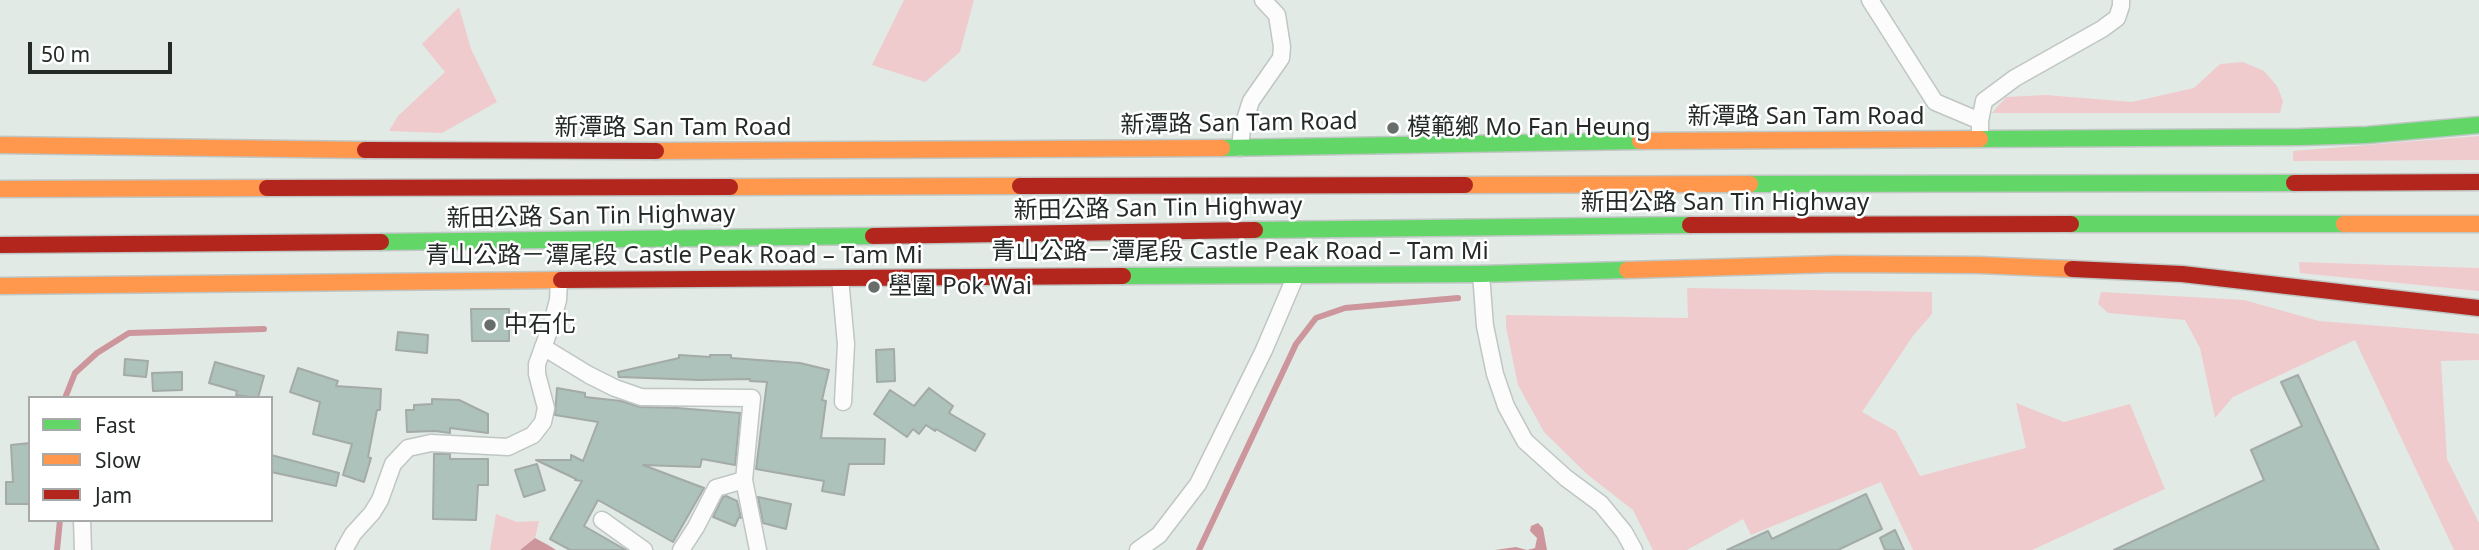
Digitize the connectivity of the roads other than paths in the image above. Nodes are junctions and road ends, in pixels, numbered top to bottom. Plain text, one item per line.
1 (1263, 0) edge
2 (1870, 0) edge
3 (2120, 0) edge
4 (1980, 121) junction
5 (2479, 125) edge
6 (1980, 138) junction
7 (0, 145) edge
8 (1240, 148) junction
9 (2479, 181) edge
10 (0, 189) edge
11 (2479, 224) edge
12 (0, 245) edge
13 (1481, 274) junction
14 (1296, 275) junction
15 (839, 278) junction
16 (559, 280) junction
17 (0, 286) edge
18 (2479, 308) edge
19 (543, 347) junction
20 (843, 402) dead end
21 (744, 480) junction
22 (602, 520) dead end
23 (82, 522) edge
24 (83, 550) edge
25 (345, 550) edge
26 (643, 550) edge
27 (681, 550) edge
28 (758, 550) edge
29 (1138, 550) edge
30 (1634, 550) edge

1 - 8 street
2 - 4 street
3 - 4 street
4 - 6 street
5 - 6 main road, 新潭路 San Tam Road
6 - 8 main road, 新潭路 San Tam Road
7 - 8 main road, 新潭路 San Tam Road
9 - 10 main road, 新田公路 San Tin Highway
11 - 12 main road, 新田公路 San Tin Highway
13 - 14 main road, 青山公路－潭尾段 Castle Peak Road – Tam Mi
13 - 18 main road, 青山公路－潭尾段 Castle Peak Road – Tam Mi
13 - 30 street
14 - 15 main road, 青山公路－潭尾段 Castle Peak Road – Tam Mi
14 - 29 street
15 - 16 main road, 青山公路－潭尾段 Castle Peak Road – Tam Mi
15 - 20 street
16 - 17 main road, 青山公路－潭尾段 Castle Peak Road – Tam Mi
16 - 19 street
19 - 21 street
19 - 25 street
21 - 27 street
21 - 28 street
22 - 26 street
23 - 24 street

